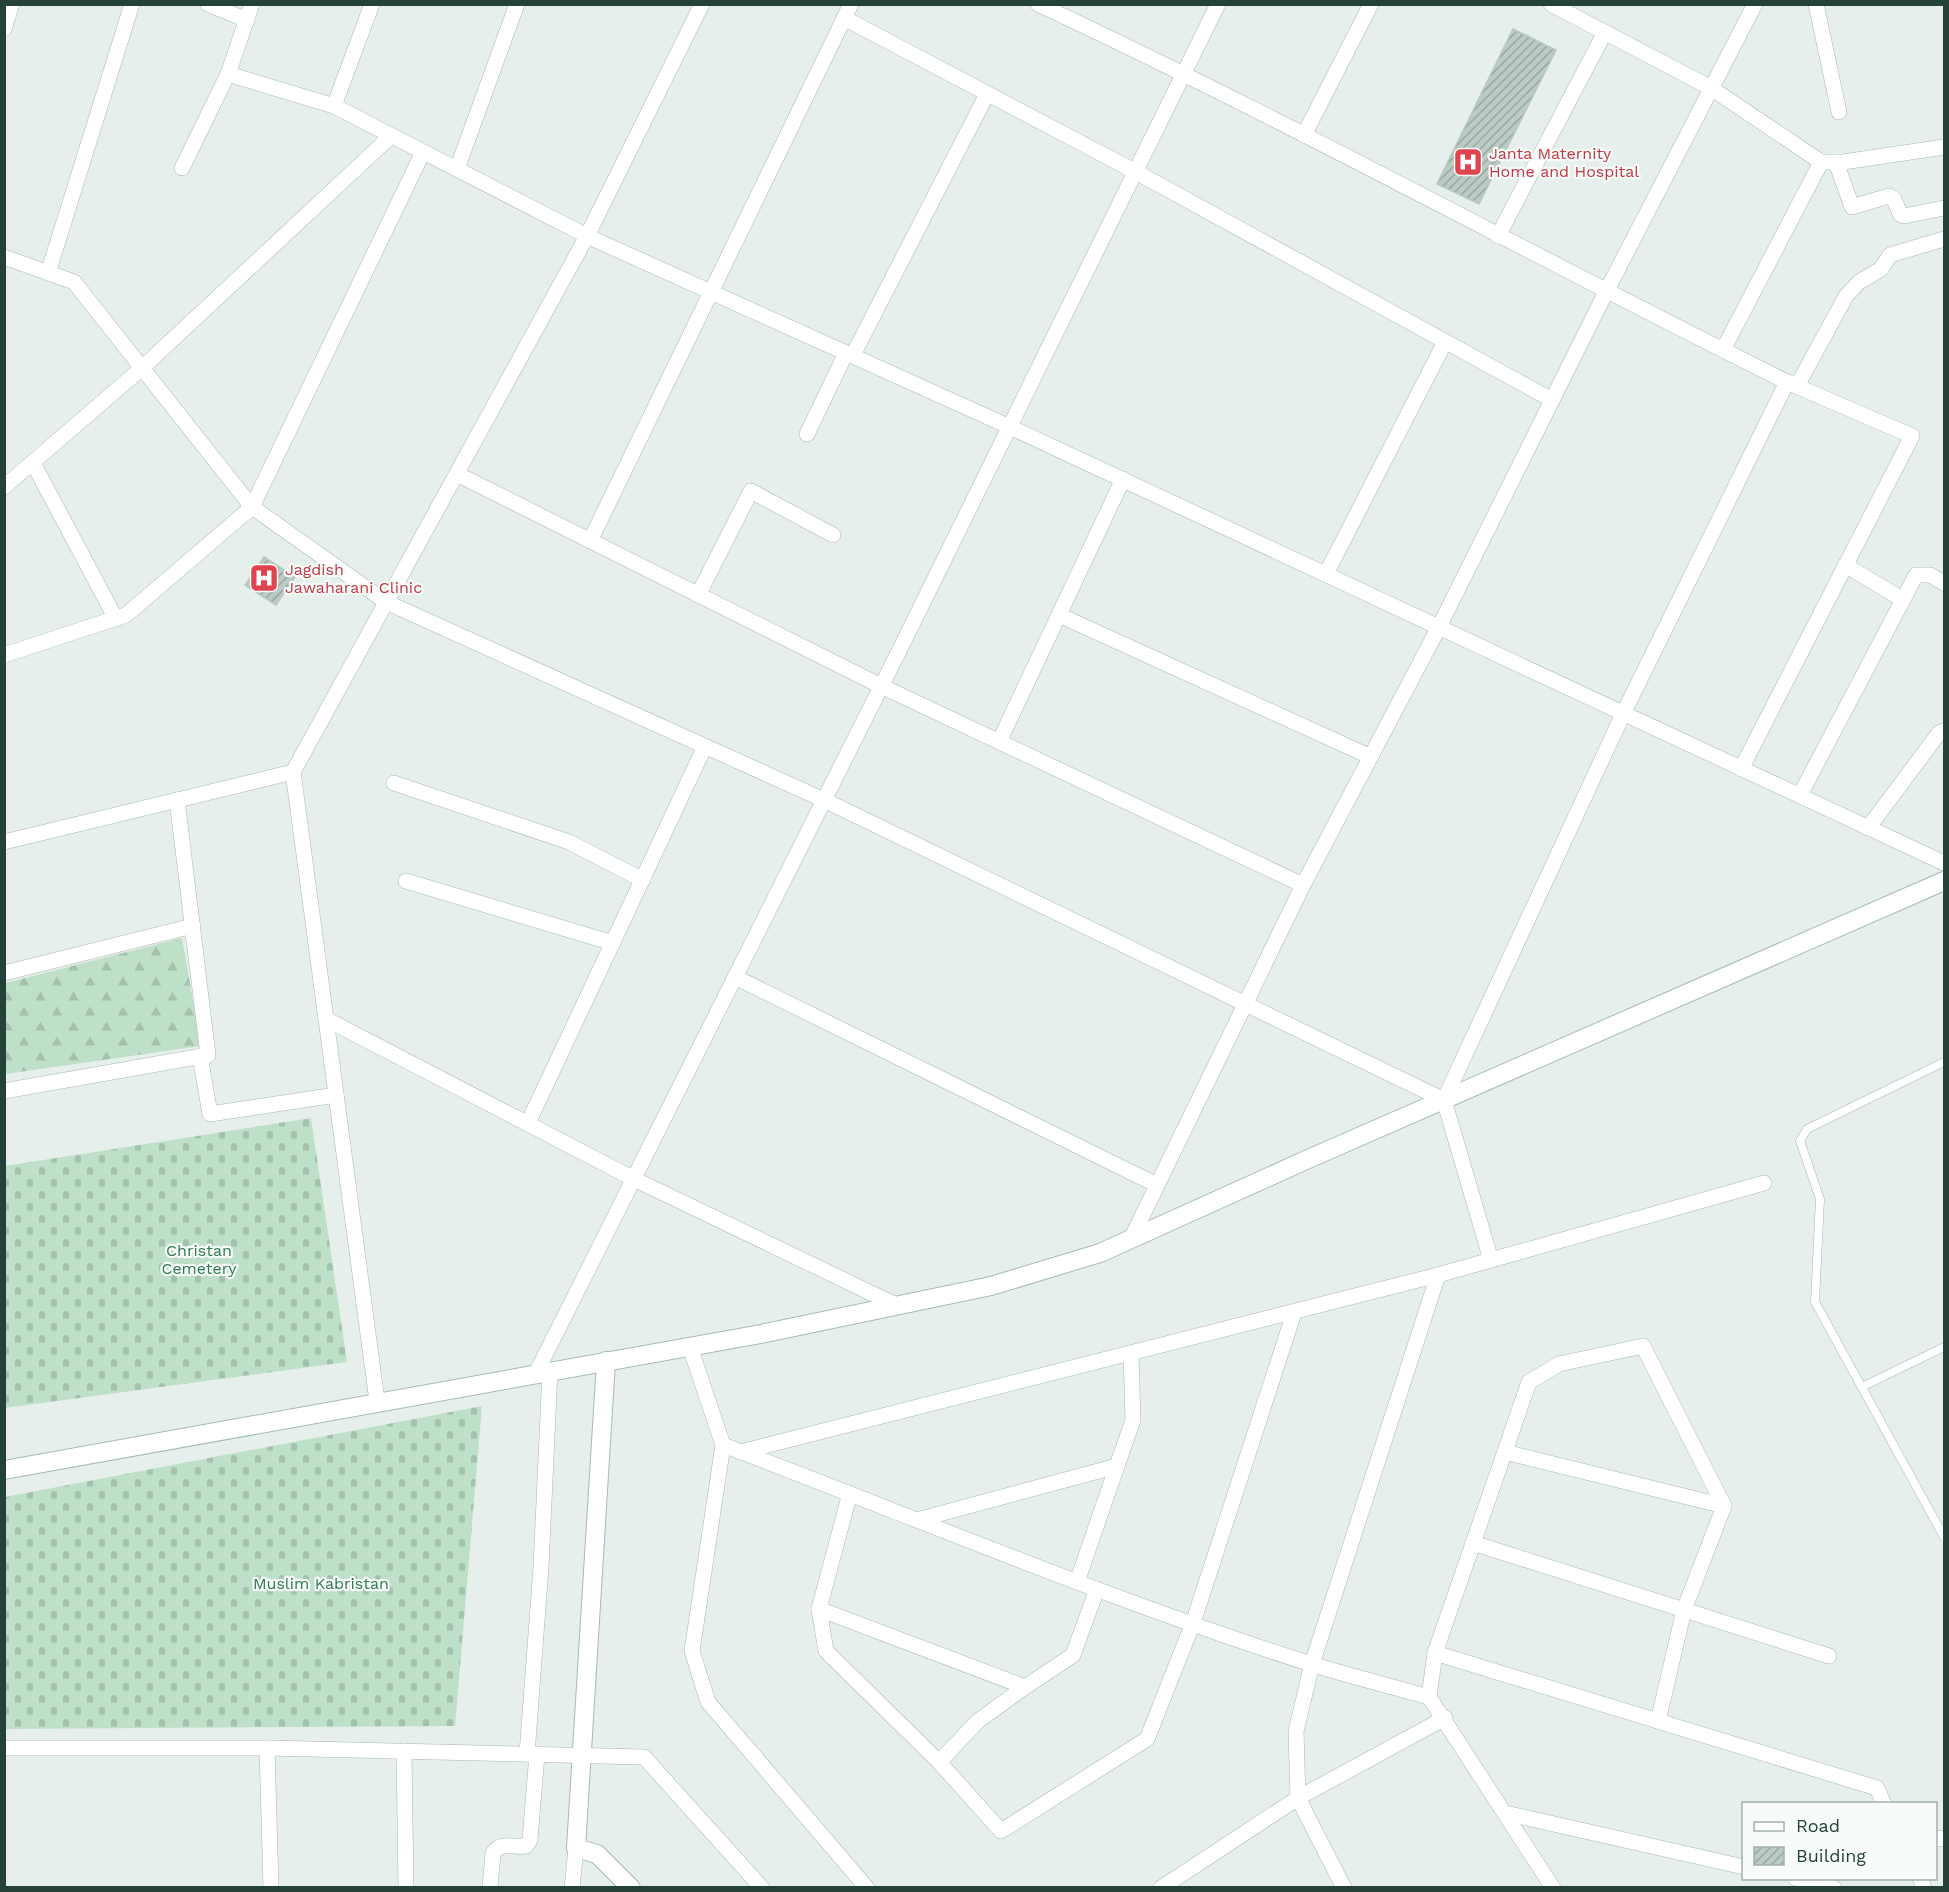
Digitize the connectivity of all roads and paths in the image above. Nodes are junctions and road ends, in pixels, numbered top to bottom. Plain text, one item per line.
1 (12, 4) edge
2 (132, 4) edge
3 (208, 4) edge
4 (252, 4) edge
5 (372, 4) edge
6 (517, 4) edge
7 (702, 4) edge
8 (1038, 4) edge
9 (1218, 4) edge
10 (1371, 4) edge
11 (1551, 4) edge
12 (1755, 4) edge
13 (1816, 4) edge
14 (847, 11) edge
15 (247, 20) junction
16 (4, 28) edge
17 (1605, 32) junction
18 (1184, 73) junction
19 (228, 74) junction
20 (1711, 88) junction
21 (987, 94) junction
22 (334, 106) junction
23 (1839, 112) dead end
24 (1304, 135) junction
25 (392, 136) junction
26 (1944, 147) edge
27 (423, 152) junction
28 (1828, 162) junction
29 (182, 168) dead end
30 (457, 169) junction
31 (1136, 172) junction
32 (1944, 208) edge
33 (587, 236) junction
34 (1498, 236) junction
35 (1944, 240) edge
36 (4, 257) edge
37 (48, 273) junction
38 (713, 292) junction
39 (1606, 292) junction
40 (1445, 342) junction
41 (1723, 350) junction
42 (849, 354) junction
43 (142, 368) junction
44 (1792, 384) junction
45 (1552, 400) junction
46 (1010, 427) junction
47 (807, 434) dead end
48 (33, 462) junction
49 (457, 474) junction
50 (1123, 479) junction
51 (4, 488) edge
52 (252, 507) junction
53 (833, 535) dead end
54 (590, 541) junction
55 (1845, 565) junction
56 (1326, 574) junction
57 (1944, 583) edge
58 (698, 595) junction
59 (1902, 599) junction
60 (386, 603) junction
61 (1059, 615) junction
62 (116, 619) junction
63 (1439, 627) junction
64 (4, 655) edge
65 (881, 686) junction
66 (1623, 714) junction
67 (1944, 730) edge
68 (999, 742) junction
69 (705, 746) junction
70 (1371, 757) junction
71 (1741, 769) junction
72 (293, 772) junction
73 (394, 783) dead end
74 (1800, 795) junction
75 (177, 800) junction
76 (824, 800) junction
77 (1868, 828) junction
78 (4, 842) edge
79 (1944, 863) edge
80 (406, 880) dead end
81 (643, 880) junction
82 (1944, 881) edge
83 (1303, 885) junction
84 (193, 926) junction
85 (613, 943) junction
86 (4, 973) edge
87 (735, 976) junction
88 (1245, 1003) junction
89 (326, 1019) junction
90 (200, 1056) junction
91 (1944, 1062) edge
92 (4, 1091) edge
93 (336, 1095) junction
94 (1444, 1100) junction
95 (528, 1123) junction
96 (634, 1179) junction
97 (1764, 1183) dead end
98 (1157, 1185) junction
99 (1131, 1239) junction
100 (1491, 1260) junction
101 (1438, 1275) junction
102 (898, 1306) junction
103 (1294, 1313) junction
104 (690, 1347) junction
105 (1944, 1347) edge
106 (1131, 1353) junction
107 (606, 1361) junction
108 (543, 1372) junction
109 (1862, 1387) junction
110 (377, 1401) junction
111 (723, 1445) junction
112 (740, 1452) junction
113 (1505, 1452) junction
114 (1117, 1466) junction
115 (4, 1470) edge
116 (850, 1493) junction
117 (1724, 1506) junction
118 (917, 1520) junction
119 (1944, 1537) edge
120 (1473, 1543) junction
121 (1077, 1582) junction
122 (1097, 1589) junction
123 (819, 1609) junction
124 (1684, 1610) junction
125 (1193, 1623) junction
126 (1435, 1653) junction
127 (1829, 1656) dead end
128 (1312, 1664) junction
129 (1025, 1687) junction
130 (1429, 1696) junction
131 (1444, 1718) junction
132 (1658, 1721) junction
133 (4, 1748) edge
134 (267, 1748) junction
135 (405, 1751) junction
136 (532, 1754) junction
137 (582, 1755) junction
138 (939, 1762) junction
139 (1298, 1798) junction
140 (1884, 1802) edge
141 (1505, 1813) junction
142 (576, 1848) junction
143 (1742, 1867) edge
144 (1804, 1880) edge
145 (271, 1887) edge
146 (406, 1887) edge
147 (490, 1887) edge
148 (572, 1887) edge
149 (631, 1887) edge
150 (762, 1887) edge
151 (867, 1887) edge
152 (1161, 1887) edge
153 (1344, 1887) edge
154 (1553, 1887) edge
155 (1834, 1887) edge

1 - 16 street
2 - 37 street
3 - 15 street
4 - 15 street
5 - 22 street
6 - 30 street
7 - 33 street
8 - 18 street
9 - 18 street
10 - 24 street
11 - 17 street
12 - 20 street
13 - 23 street
14 - 21 street
14 - 38 street
15 - 19 street
17 - 20 street
17 - 34 street
18 - 24 street
18 - 31 street
19 - 22 street
19 - 29 street
20 - 28 street
20 - 39 street
21 - 31 street
21 - 42 street
22 - 25 street
24 - 34 street
25 - 27 street
25 - 43 street
26 - 28 street
27 - 30 street
27 - 52 street
28 - 32 street
28 - 41 street
30 - 33 street
31 - 40 street
31 - 46 street
33 - 38 street
33 - 49 street
34 - 39 street
35 - 44 street
36 - 37 street
37 - 43 street
38 - 42 street
38 - 54 street
39 - 41 street
39 - 45 street
40 - 45 street
40 - 56 street
41 - 44 street
42 - 46 street
42 - 47 street
43 - 48 street
43 - 52 street
44 - 55 street
44 - 66 street
45 - 63 street
46 - 50 street
46 - 65 street
48 - 51 street
48 - 62 street
49 - 54 street
49 - 60 street
50 - 56 street
50 - 61 street
52 - 60 street
52 - 62 street
53 - 58 street
54 - 58 street
55 - 59 street
55 - 71 street
56 - 63 street
57 - 59 street
58 - 65 street
59 - 74 street
60 - 69 street
60 - 72 street
61 - 68 street
61 - 70 street
62 - 64 street
63 - 66 street
63 - 70 street
65 - 68 street
65 - 76 street
66 - 71 street
66 - 94 street
67 - 77 street
68 - 83 street
69 - 76 street
69 - 81 street
70 - 83 street
71 - 74 street
72 - 75 street
72 - 89 street
73 - 81 street
74 - 77 street
75 - 78 street
75 - 84 street
76 - 87 street
76 - 88 street
77 - 79 street
80 - 85 street
81 - 85 street
82 - 94 main road
83 - 88 street
84 - 86 street
84 - 90 street
85 - 95 street
87 - 96 street
87 - 98 street
88 - 94 street
88 - 98 street
89 - 93 street
89 - 95 street
90 - 92 street
90 - 93 street
91 - 109 lane
93 - 110 street
94 - 99 main road
94 - 100 street
95 - 96 street
96 - 102 street
96 - 108 street
97 - 100 street
98 - 99 street
99 - 102 main road
100 - 101 street
101 - 103 street
101 - 128 street
102 - 104 main road
103 - 106 street
103 - 125 street
104 - 107 main road
104 - 111 street
105 - 109 lane
106 - 112 street
106 - 114 street
107 - 108 main road
107 - 137 main road
108 - 110 main road
108 - 136 street
109 - 119 lane
110 - 115 main road
111 - 112 street
111 - 151 street
112 - 116 street
113 - 117 street
113 - 117 street
113 - 120 street
114 - 118 street
114 - 121 street
116 - 118 street
116 - 123 street
117 - 124 street
118 - 121 street
120 - 124 street
120 - 126 street
121 - 122 street
122 - 125 street
122 - 129 street
123 - 129 street
123 - 138 street
124 - 127 street
124 - 132 street
125 - 128 street
125 - 138 street
126 - 130 street
126 - 132 street
128 - 130 street
128 - 139 street
129 - 138 street
130 - 131 street
131 - 139 street
131 - 141 street
132 - 140 street
133 - 134 street
134 - 135 street
134 - 145 street
135 - 136 street
135 - 146 street
136 - 137 street
136 - 147 street
137 - 142 main road
137 - 150 street
139 - 152 street
139 - 153 street
141 - 143 street
141 - 154 street
142 - 148 street
142 - 149 main road
144 - 155 street

